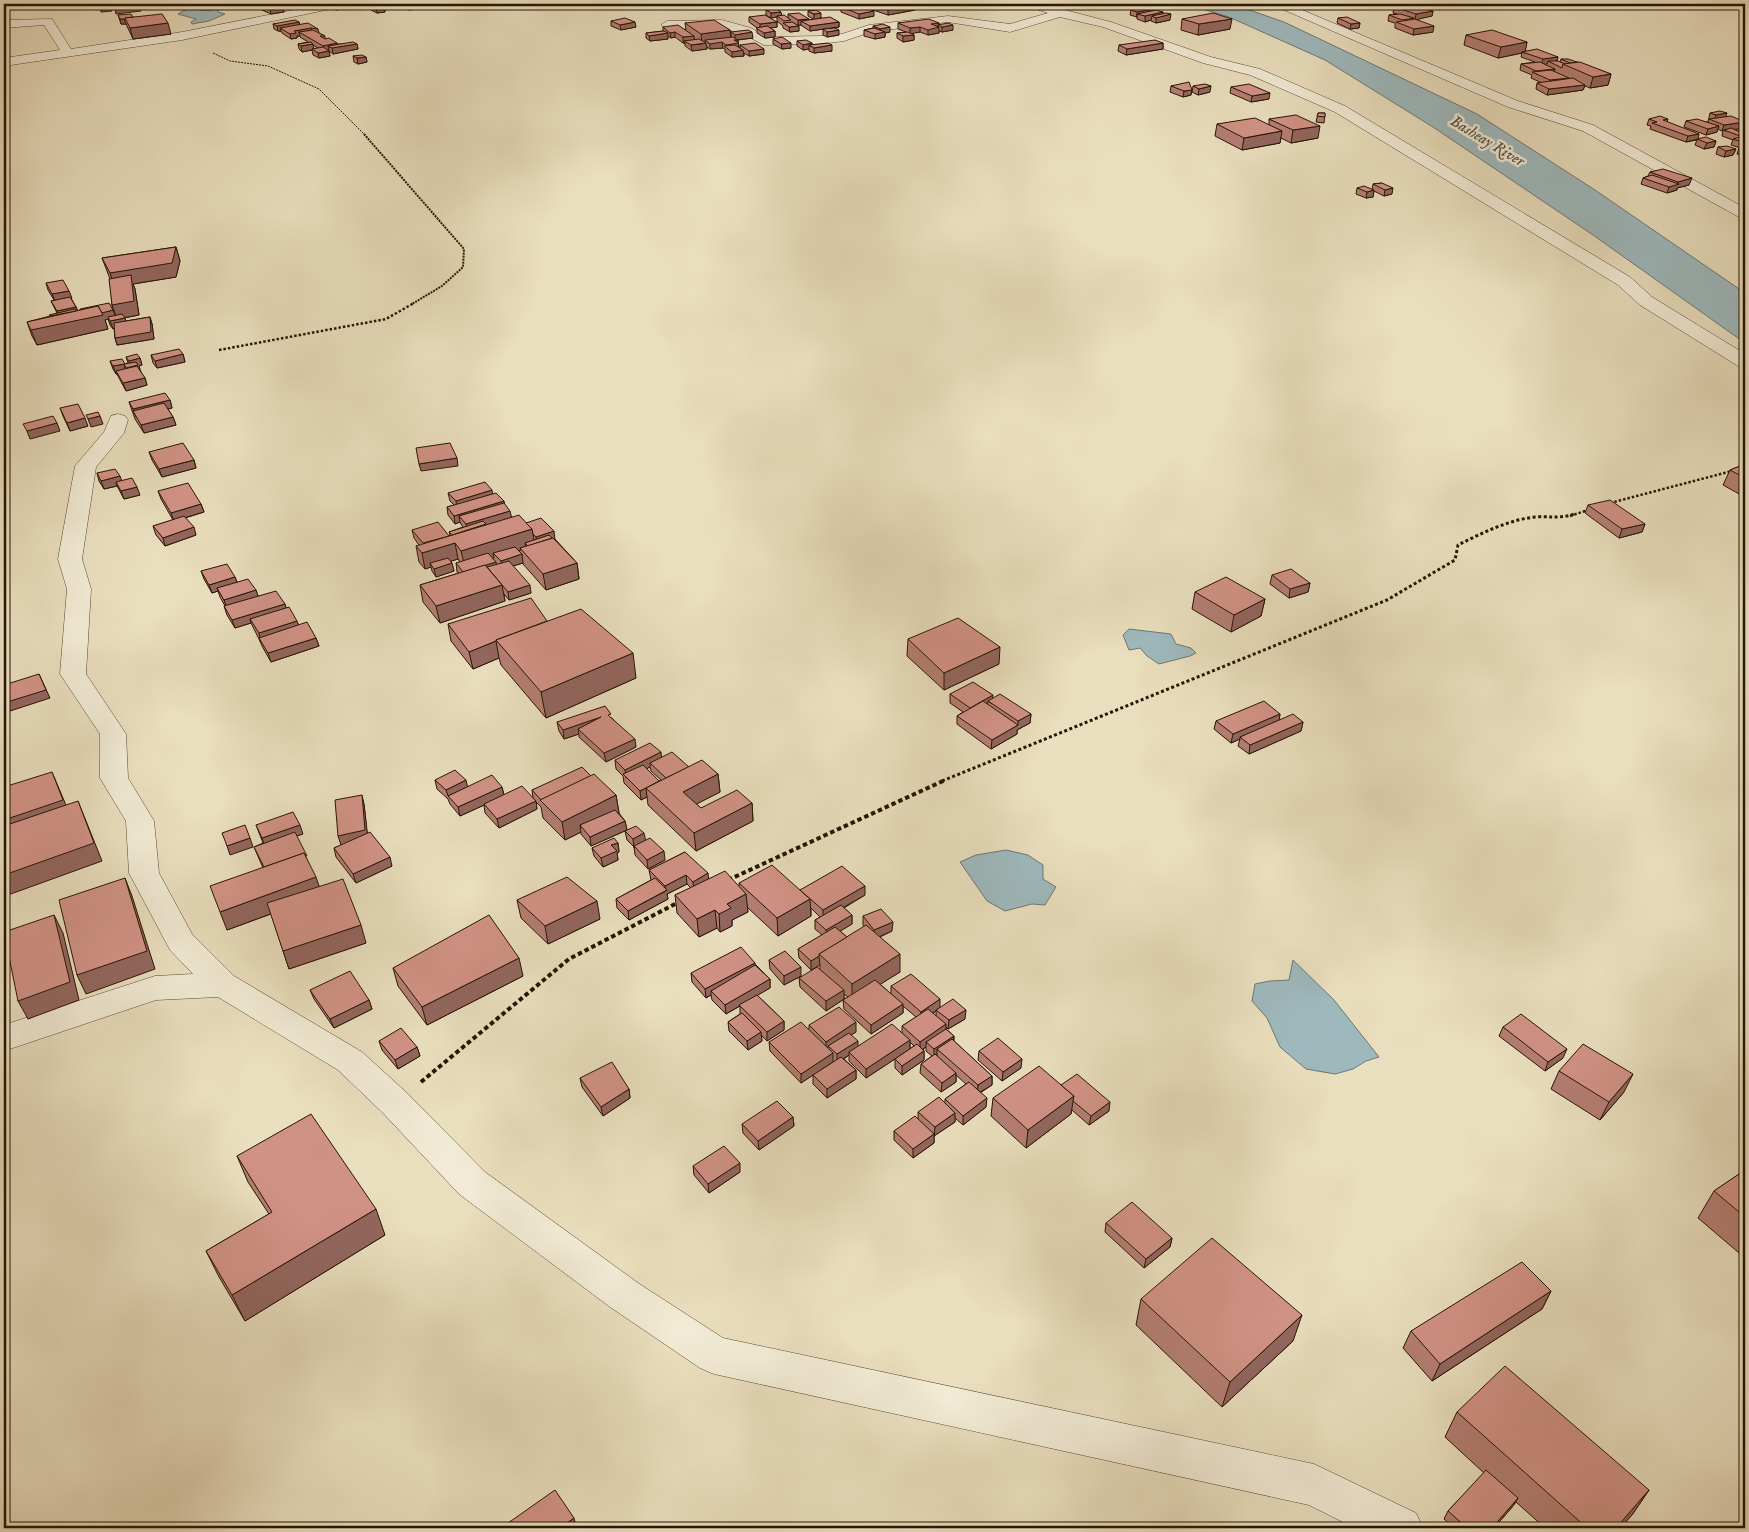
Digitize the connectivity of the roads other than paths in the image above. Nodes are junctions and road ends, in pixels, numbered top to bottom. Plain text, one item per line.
1 (340, 4) edge
2 (1031, 4) edge
3 (1279, 4) edge
4 (1060, 13) junction
5 (4, 24) edge
6 (666, 25) edge
7 (67, 52) junction
8 (4, 62) edge
9 (1745, 214) edge
10 (1745, 362) edge
11 (118, 420) dead end
12 (222, 985) junction
13 (4, 1038) edge
14 (1401, 1528) edge

1 - 7 street
2 - 4 street
3 - 9 street
4 - 6 street
4 - 10 street
5 - 7 street
7 - 8 street
11 - 12 street
12 - 13 street
12 - 14 street

